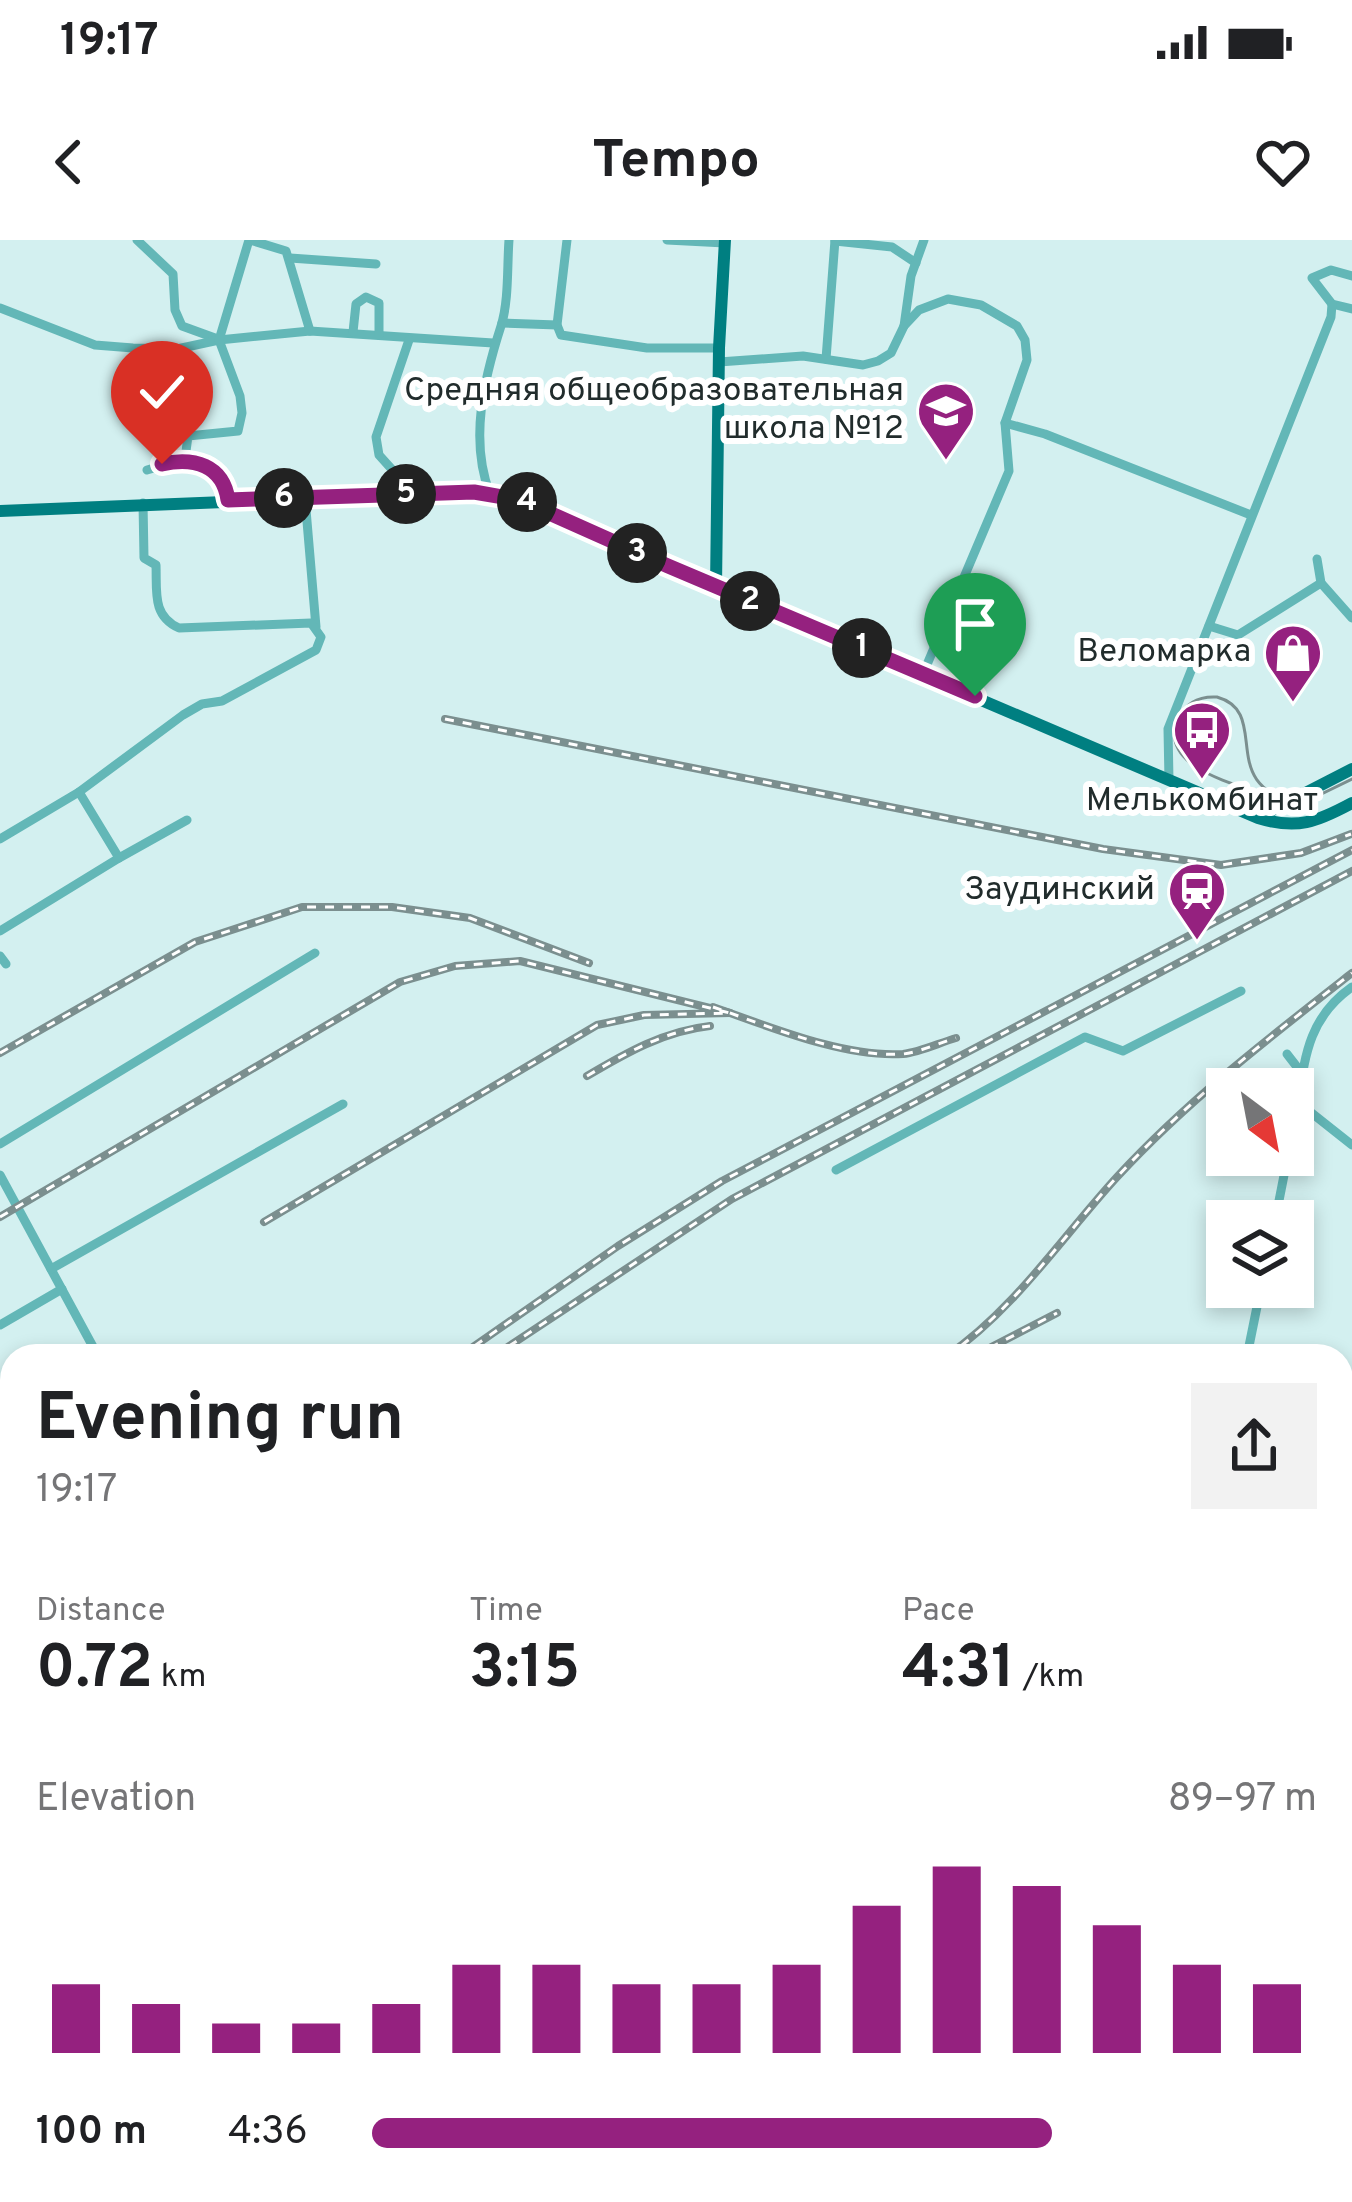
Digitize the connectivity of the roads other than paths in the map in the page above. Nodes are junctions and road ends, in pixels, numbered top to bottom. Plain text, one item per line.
1 (137, 240) edge
2 (249, 240) edge
3 (508, 240) edge
4 (567, 240) edge
5 (667, 240) edge
6 (924, 240) edge
7 (835, 241) edge
8 (725, 242) edge
9 (149, 245) edge
10 (290, 258) junction
11 (916, 263) junction
12 (376, 264) dead end
13 (1352, 276) edge
14 (1333, 304) junction
15 (0, 308) edge
16 (1352, 309) edge
17 (502, 323) junction
18 (557, 325) junction
19 (904, 326) junction
20 (310, 331) junction
21 (353, 332) junction
22 (379, 335) junction
23 (219, 340) junction
24 (409, 340) junction
25 (493, 343) junction
26 (719, 355) junction
27 (826, 359) junction
28 (1005, 423) junction
29 (185, 459) junction
30 (147, 470) dead end
31 (414, 494) junction
32 (490, 494) junction
33 (305, 498) junction
34 (228, 500) junction
35 (143, 503) junction
36 (0, 511) edge
37 (1251, 515) junction
38 (1317, 559) dead end
39 (1321, 583) junction
40 (716, 586) junction
41 (1352, 618) edge
42 (1209, 626) junction
43 (316, 627) junction
44 (923, 674) junction
45 (1352, 769) edge
46 (1169, 780) junction
47 (79, 792) junction
48 (1352, 803) edge
49 (1258, 818) junction
50 (187, 820) dead end
51 (0, 839) edge
52 (119, 858) junction
53 (0, 931) edge
54 (315, 952) dead end
55 (1352, 987) edge
56 (1240, 992) dead end
57 (1287, 1054) dead end
58 (1298, 1068) edge
59 (1305, 1068) edge
60 (343, 1104) dead end
61 (1314, 1115) edge
62 (0, 1144) edge
63 (1352, 1145) edge
64 (836, 1170) dead end
65 (0, 1175) edge
66 (52, 1269) junction
67 (62, 1289) junction
68 (1257, 1308) edge
69 (0, 1325) edge
70 (92, 1344) edge
71 (1250, 1344) edge

1 - 9 street
2 - 10 street
2 - 23 street
3 - 17 street
4 - 18 street
5 - 8 street
6 - 11 street
7 - 11 street
7 - 27 street
8 - 26 main road
9 - 23 street
10 - 12 street
10 - 20 street
11 - 19 street
13 - 14 street
14 - 16 street
14 - 37 street
15 - 23 street
17 - 18 street
17 - 25 street
18 - 26 street
19 - 27 street
19 - 28 street
20 - 21 street
20 - 23 street
21 - 22 street
21 - 22 street
22 - 24 street
23 - 29 street
24 - 25 street
24 - 31 street
25 - 32 street
26 - 27 street
26 - 40 main road
28 - 37 street
28 - 44 street
29 - 30 street
29 - 34 street
31 - 32 main road
31 - 33 main road
32 - 40 main road
33 - 34 main road
33 - 43 street
34 - 35 main road
35 - 36 main road
35 - 43 street
37 - 42 street
38 - 39 street
39 - 41 street
39 - 42 street
40 - 44 main road
42 - 46 street
43 - 47 street
44 - 46 main road
45 - 49 main road
46 - 49 main road
47 - 51 street
47 - 52 street
48 - 49 main road
50 - 52 street
52 - 53 street
54 - 62 street
55 - 59 street
56 - 64 street
57 - 58 street
60 - 66 street
61 - 63 street
65 - 66 street
66 - 67 street
67 - 69 street
67 - 70 street
68 - 71 street

